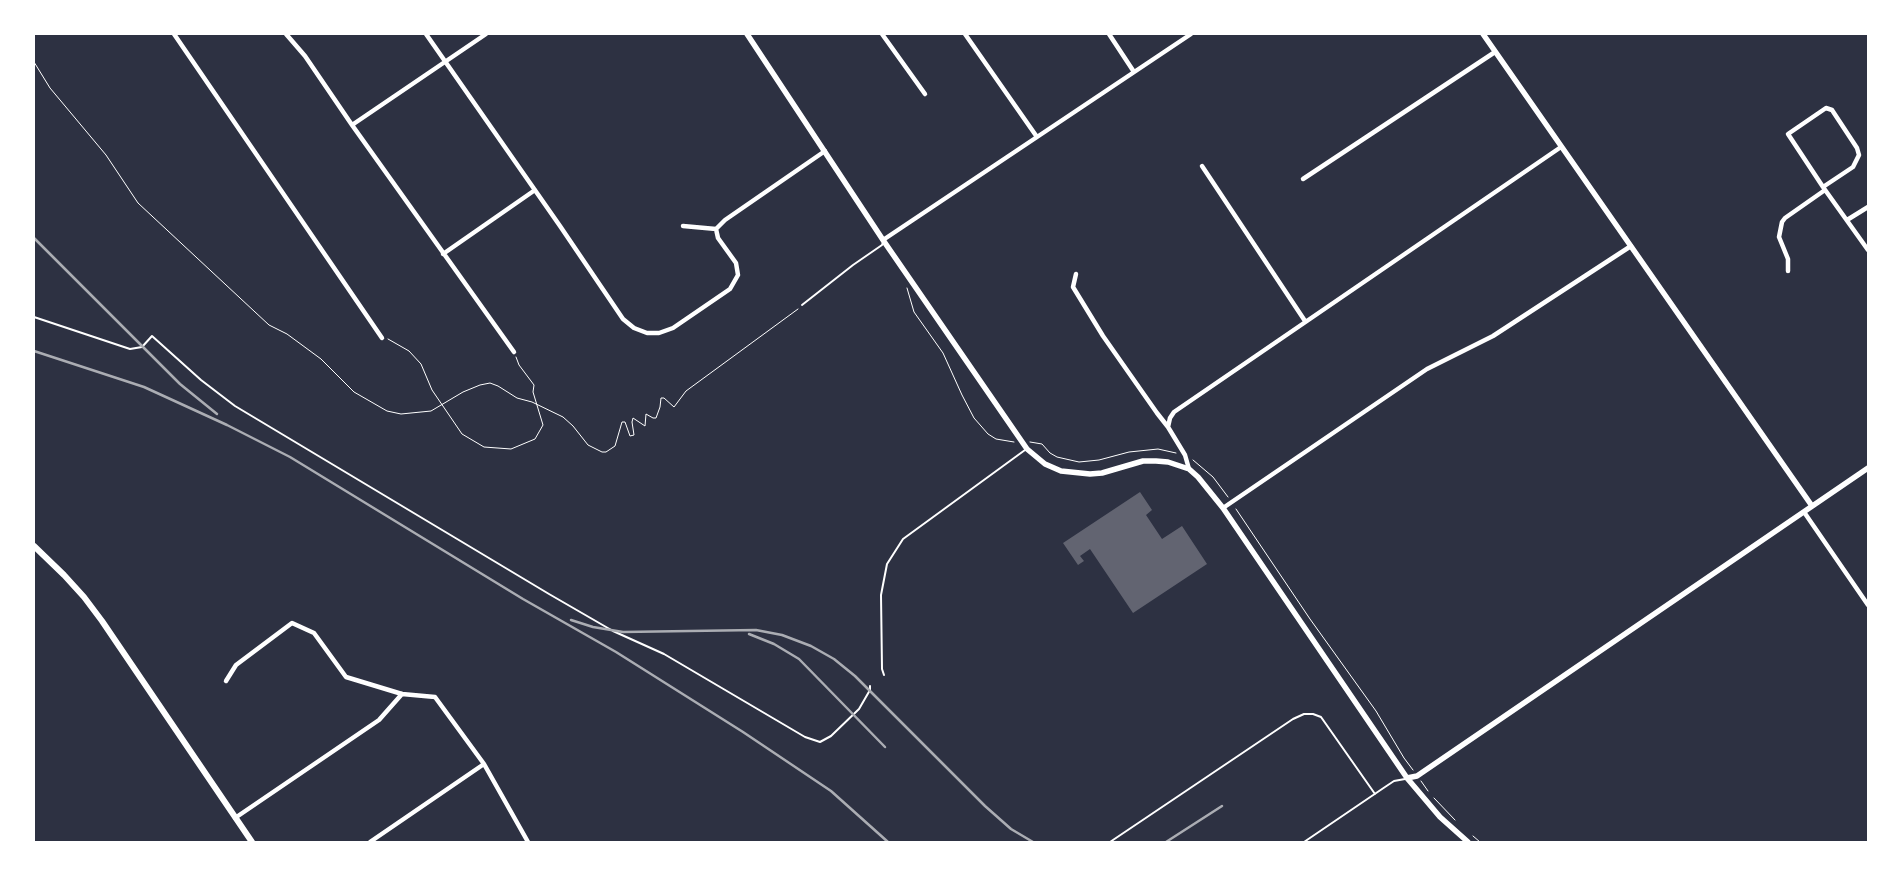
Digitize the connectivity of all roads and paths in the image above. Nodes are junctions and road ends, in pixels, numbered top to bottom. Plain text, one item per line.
1 (174, 34) edge
2 (286, 34) edge
3 (426, 34) edge
4 (486, 34) edge
5 (882, 34) edge
6 (965, 34) edge
7 (1109, 34) edge
8 (1191, 34) edge
9 (1482, 34) edge
10 (749, 35) edge
11 (1495, 52) junction
12 (445, 61) junction
13 (34, 62) edge
14 (1134, 72) junction
15 (925, 94) dead end
16 (352, 125) junction
17 (1037, 137) junction
18 (1561, 147) junction
19 (825, 151) junction
20 (1202, 166) dead end
21 (1303, 179) dead end
22 (1824, 188) junction
23 (535, 190) junction
24 (1868, 207) edge
25 (1847, 220) junction
26 (683, 226) dead end
27 (716, 229) junction
28 (883, 240) junction
29 (1631, 246) junction
30 (1868, 250) edge
31 (443, 254) junction
32 (1788, 272) dead end
33 (906, 274) junction
34 (1076, 274) dead end
35 (802, 305) joint
36 (34, 318) edge
37 (1305, 321) junction
38 (382, 338) joint
39 (514, 352) joint
40 (442, 405) junction
41 (537, 405) junction
42 (1168, 427) junction
43 (1022, 443) junction
44 (1027, 449) junction
45 (1185, 455) junction
46 (1868, 468) edge
47 (1189, 469) junction
48 (1231, 502) junction
49 (1812, 506) junction
50 (1222, 508) junction
51 (1804, 512) junction
52 (34, 546) edge
53 (1868, 605) edge
54 (884, 676) dead end
55 (226, 681) dead end
56 (870, 686) dead end
57 (402, 694) junction
58 (484, 764) junction
59 (1417, 776) junction
60 (1407, 778) junction
61 (1375, 794) junction
62 (235, 818) junction
63 (1458, 823) dead end
64 (1471, 834) dead end
65 (252, 842) edge
66 (370, 842) edge
67 (528, 842) edge
68 (1110, 842) edge
69 (1304, 842) edge
70 (1468, 842) edge
71 (1480, 842) edge

1 - 38 street
2 - 16 street
3 - 12 street
4 - 12 street
5 - 15 street
6 - 17 street
7 - 14 street
8 - 14 street
9 - 11 street
10 - 19 street
11 - 18 street
11 - 21 street
12 - 16 street
12 - 23 street
13 - 40 path
14 - 17 street
16 - 31 street
17 - 28 street
18 - 29 street
18 - 37 street
19 - 27 street
19 - 28 street
20 - 37 street
22 - 22 street
22 - 25 street
22 - 32 street
23 - 27 street
23 - 31 street
24 - 25 street
25 - 30 street
26 - 27 street
28 - 33 street
28 - 35 lane
29 - 48 street
29 - 49 street
31 - 39 street
33 - 43 street
33 - 43 path
34 - 42 street
35 - 41 path
36 - 56 lane
37 - 42 street
38 - 40 path
39 - 41 path
40 - 41 path
40 - 41 path
42 - 45 street
43 - 44 street
43 - 45 path
44 - 47 street
44 - 54 lane
45 - 47 street
45 - 48 path
46 - 49 street
47 - 50 street
48 - 50 street
48 - 59 path
49 - 51 street
50 - 60 street
51 - 53 street
51 - 59 street
52 - 62 main road
55 - 57 street
57 - 58 street
57 - 62 street
58 - 66 street
58 - 67 street
59 - 60 street
59 - 63 path
60 - 61 lane
60 - 70 street
61 - 68 lane
61 - 69 lane
62 - 65 main road
64 - 71 path

